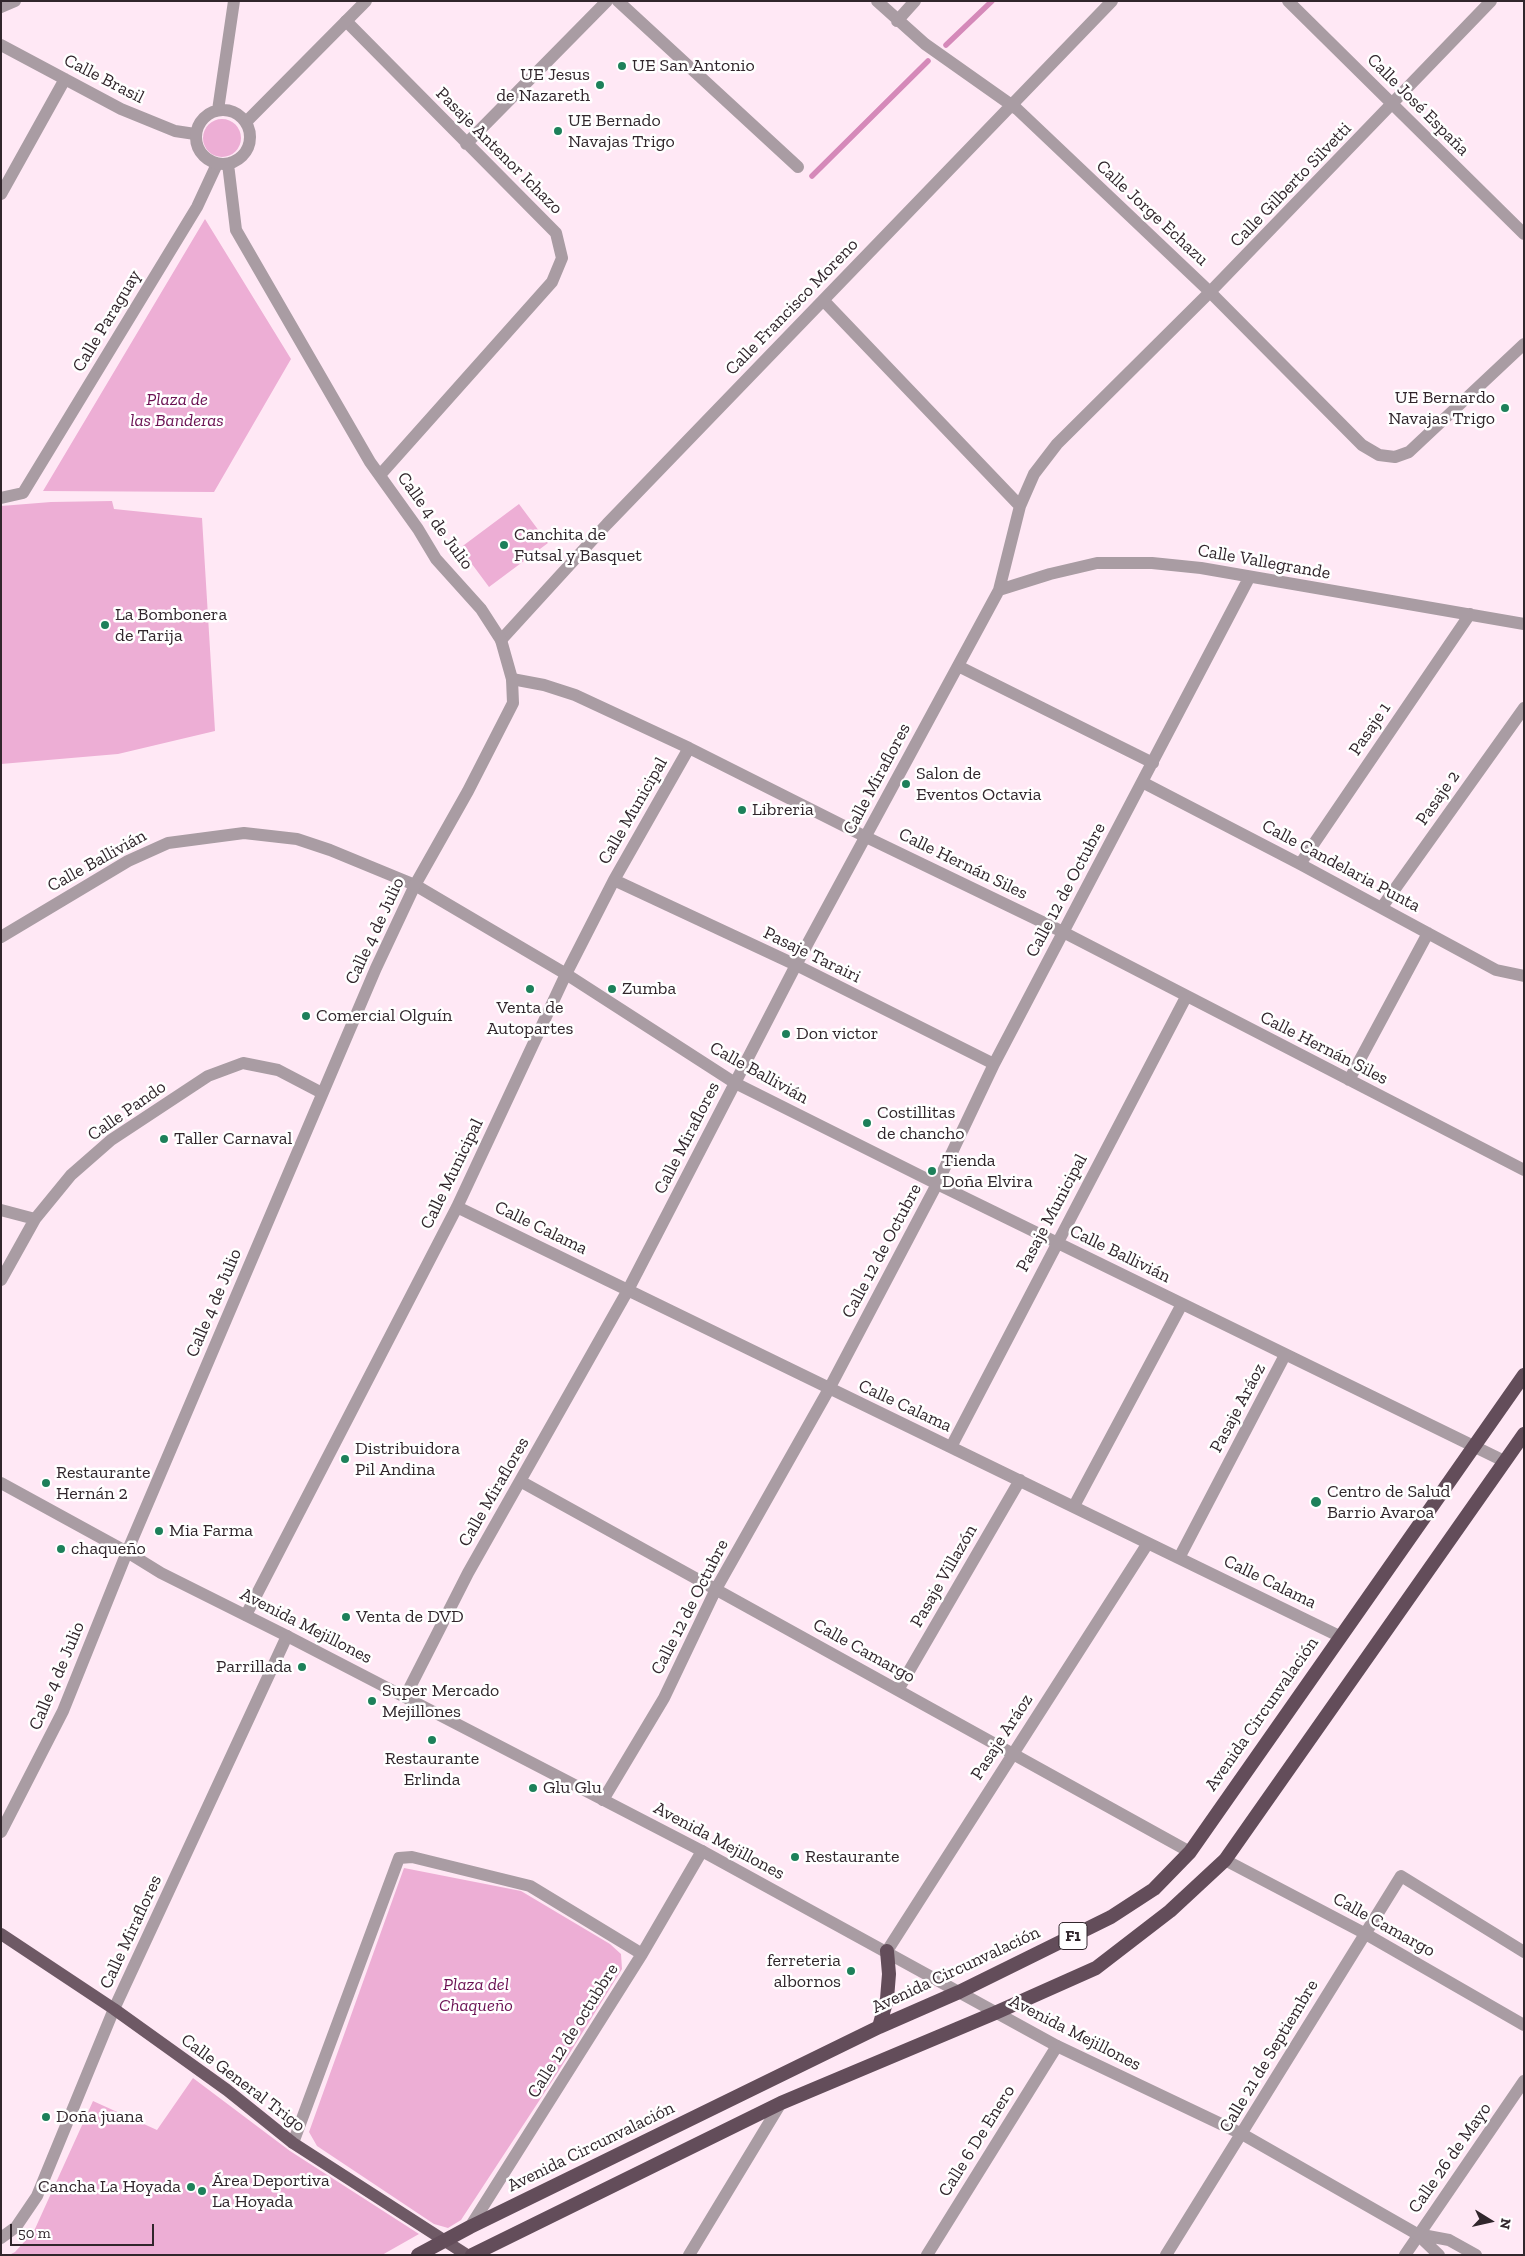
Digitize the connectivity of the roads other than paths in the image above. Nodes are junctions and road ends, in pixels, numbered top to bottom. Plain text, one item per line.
1 (15, 1) edge
2 (234, 1) edge
3 (366, 1) edge
4 (607, 1) edge
5 (618, 1) edge
6 (877, 1) edge
7 (915, 1) edge
8 (1112, 1) edge
9 (1288, 1) edge
10 (1491, 1) edge
11 (1, 7) edge
12 (346, 21) junction
13 (897, 21) junction
14 (1, 45) edge
15 (65, 79) junction
16 (1011, 105) junction
17 (1393, 105) junction
18 (218, 110) junction
19 (246, 122) junction
20 (195, 134) junction
21 (466, 144) junction
22 (222, 164) junction
23 (798, 168) dead end
24 (1, 194) edge
25 (1524, 234) edge
26 (1210, 292) junction
27 (823, 300) junction
28 (1524, 344) edge
29 (380, 476) junction
30 (1, 498) edge
31 (1020, 506) junction
32 (1006, 564) joint
33 (1248, 578) junction
34 (999, 590) junction
35 (1470, 614) junction
36 (1524, 624) edge
37 (501, 640) junction
38 (958, 666) junction
39 (512, 678) junction
40 (1524, 708) edge
41 (690, 748) junction
42 (1153, 763) junction
43 (1142, 782) junction
44 (866, 837) junction
45 (1300, 864) junction
46 (614, 880) junction
47 (415, 885) junction
48 (1382, 908) junction
49 (1063, 932) junction
50 (1428, 933) junction
51 (1, 937) edge
52 (796, 965) junction
53 (566, 974) junction
54 (1524, 976) edge
55 (1186, 996) junction
56 (994, 1064) junction
57 (1349, 1080) junction
58 (735, 1083) junction
59 (322, 1093) junction
60 (1524, 1170) edge
61 (936, 1184) junction
62 (457, 1206) junction
63 (1, 1210) edge
64 (35, 1219) junction
65 (1056, 1243) junction
66 (1, 1280) edge
67 (628, 1290) junction
68 (1182, 1304) junction
69 (1285, 1355) junction
70 (1524, 1375) edge
71 (829, 1389) junction
72 (1524, 1434) edge
73 (951, 1446) junction
74 (1474, 1447) junction
75 (1504, 1461) junction
76 (1020, 1480) junction
77 (520, 1481) junction
78 (1, 1483) edge
79 (1074, 1506) junction
80 (1148, 1543) junction
81 (127, 1552) junction
82 (1179, 1558) junction
83 (716, 1590) junction
84 (246, 1615) junction
85 (287, 1636) junction
86 (1339, 1636) junction
87 (898, 1690) junction
88 (405, 1697) junction
89 (1012, 1753) junction
90 (603, 1800) junction
91 (1, 1832) edge
92 (702, 1851) junction
93 (1190, 1852) junction
94 (1225, 1860) junction
95 (1364, 1933) junction
96 (1, 1934) edge
97 (887, 1951) junction
98 (1524, 1952) edge
99 (642, 1954) junction
100 (960, 1992) junction
101 (114, 2009) junction
102 (996, 2013) junction
103 (1524, 2025) edge
104 (879, 2027) junction
105 (1057, 2046) junction
106 (1524, 2081) edge
107 (781, 2104) junction
108 (1242, 2134) junction
109 (293, 2143) junction
110 (470, 2227) junction
111 (1417, 2234) junction
112 (1, 2238) edge
113 (444, 2242) junction
114 (418, 2255) edge
115 (467, 2255) edge
116 (472, 2255) edge
117 (689, 2255) edge
118 (927, 2255) edge
119 (1166, 2255) edge
120 (1405, 2255) edge
121 (1439, 2255) edge
122 (1476, 2255) edge

1 - 11 street
2 - 18 street
3 - 12 street
4 - 21 street
5 - 23 street
6 - 13 street, Calle Jorge Echazu
7 - 13 street
8 - 16 street, Calle Francisco Moreno
9 - 17 street, Calle José España
10 - 17 street, Calle Gilberto Silvetti
12 - 19 street
12 - 21 street, Pasaje Antenor Ichazo
13 - 16 street, Calle Jorge Echazu
14 - 15 street, Calle Brasil
15 - 20 street, Calle Brasil
15 - 24 street
16 - 26 street, Calle Jorge Echazu
16 - 27 street, Calle Francisco Moreno
17 - 25 street, Calle José España
17 - 26 street, Calle Gilberto Silvetti
18 - 19 street
18 - 20 street
19 - 22 street
20 - 22 street
21 - 29 street, Pasaje Antenor Ichazo
22 - 29 street, Calle 4 de Julio
22 - 30 street, Calle Paraguay
26 - 28 street, Calle Jorge Echazu
26 - 31 street, Calle Gilberto Silvetti
27 - 31 street
27 - 37 street, Calle Francisco Moreno
29 - 37 street, Calle 4 de Julio
31 - 32 street, Calle Gilberto Silvetti
32 - 34 street, Calle Miraflores
33 - 34 street, Calle Vallegrande
33 - 35 street, Calle Vallegrande
33 - 42 street, Calle 12 de Octubre
34 - 38 street, Calle Miraflores
35 - 36 street, Calle Vallegrande
35 - 45 street, Pasaje 1
37 - 39 street, Calle 4 de Julio
38 - 42 street
38 - 44 street, Calle Miraflores
39 - 41 street, Calle Hernán Siles
39 - 47 street, Calle 4 de Julio
40 - 48 street, Pasaje 2
41 - 44 street, Calle Hernán Siles
41 - 46 street, Calle Municipal
42 - 43 street, Calle 12 de Octubre
43 - 45 street, Calle Candelaria Punta
43 - 49 street, Calle 12 de Octubre
44 - 49 street, Calle Hernán Siles
44 - 52 street, Calle Miraflores
45 - 48 street, Calle Candelaria Punta
46 - 52 street, Pasaje Tarairi
46 - 53 street, Calle Municipal
47 - 51 street, Calle Ballivián
47 - 53 street, Calle Ballivián
47 - 59 street, Calle 4 de Julio
48 - 50 street, Calle Candelaria Punta
49 - 55 street, Calle Hernán Siles
49 - 56 street, Calle 12 de Octubre
50 - 54 street, Calle Candelaria Punta
50 - 57 street
52 - 56 street, Pasaje Tarairi
52 - 58 street, Calle Miraflores
53 - 58 street, Calle Ballivián
53 - 62 street, Calle Municipal
55 - 57 street, Calle Hernán Siles
55 - 65 street, Pasaje Municipal
56 - 61 street, Calle 12 de Octubre
57 - 60 street, Calle Hernán Siles
58 - 61 street, Calle Ballivián
58 - 67 street, Calle Miraflores
59 - 64 street, Calle Pando
59 - 81 street, Calle 4 de Julio
61 - 65 street, Calle Ballivián
61 - 71 street, Calle 12 de Octubre
62 - 67 street, Calle Calama
62 - 84 street, Calle Municipal
63 - 64 street
64 - 66 street, Calle Pando
65 - 68 street, Calle Ballivián
65 - 73 street, Pasaje Municipal
67 - 71 street, Calle Calama
67 - 77 street, Calle Miraflores
68 - 69 street, Calle Ballivián
68 - 79 street
69 - 74 street, Calle Ballivián
69 - 82 street, Pasaje Aráoz
70 - 74 highway, Avenida Circunvalación / F1
71 - 73 street, Calle Calama
71 - 83 street, Calle 12 de Octubre
72 - 75 highway, F1
73 - 76 street, Calle Calama
74 - 75 street, Calle Ballivián
74 - 86 highway, Avenida Circunvalación / F1
75 - 94 highway, F1
76 - 79 street, Calle Calama
76 - 87 street, Pasaje Villazón
77 - 83 street, Calle Camargo
77 - 88 street, Calle Miraflores
78 - 81 street, Avenida Mejillones
79 - 80 street, Calle Calama
80 - 82 street, Calle Calama
80 - 89 street, Pasaje Aráoz
81 - 84 street, Avenida Mejillones
81 - 91 street, Calle 4 de Julio
82 - 86 street, Calle Calama
83 - 87 street, Calle Camargo
83 - 90 street, Calle 12 de Octubre
84 - 85 street, Avenida Mejillones
85 - 88 street, Avenida Mejillones
85 - 101 street, Calle Miraflores
86 - 93 highway, Avenida Circunvalación / F1
87 - 89 street, Calle Camargo
88 - 90 street, Avenida Mejillones
89 - 93 street, Calle Camargo
89 - 97 street, Pasaje Aráoz
90 - 92 street, Avenida Mejillones
92 - 97 street, Avenida Mejillones
92 - 99 street, Calle 12 de octubbre
93 - 100 highway, Avenida Circunvalación / F1
94 - 95 street, Calle Camargo
94 - 102 highway, F1
95 - 98 street, Calle 21 de Septiembre
95 - 103 street, Calle Camargo
95 - 108 street, Calle 21 de Septiembre
96 - 101 main road, Calle General Trigo
97 - 100 street, Avenida Mejillones
97 - 104 highway
99 - 109 street
99 - 110 street, Calle 12 de octubbre
100 - 102 street, Avenida Mejillones
100 - 104 highway, Avenida Circunvalación / F1
101 - 109 main road, Calle General Trigo
101 - 112 street, Calle Miraflores
102 - 105 street, Avenida Mejillones
102 - 107 highway, F1
104 - 110 highway, Avenida Circunvalación / F1
105 - 108 street, Avenida Mejillones
105 - 118 street, Calle 6 De Enero
106 - 111 street, Calle 26 de Mayo
107 - 116 highway, F1
107 - 117 street
108 - 111 street, Avenida Mejillones
108 - 119 street, Calle 21 de Septiembre
109 - 113 main road, Calle General Trigo
110 - 113 highway, Avenida Circunvalación / F1
111 - 120 street, Calle 26 de Mayo
111 - 121 street, Avenida Mejillones
111 - 122 street, Avenida Mejillones
113 - 114 highway, Avenida Circunvalación / F1
113 - 115 main road, Calle General Trigo

